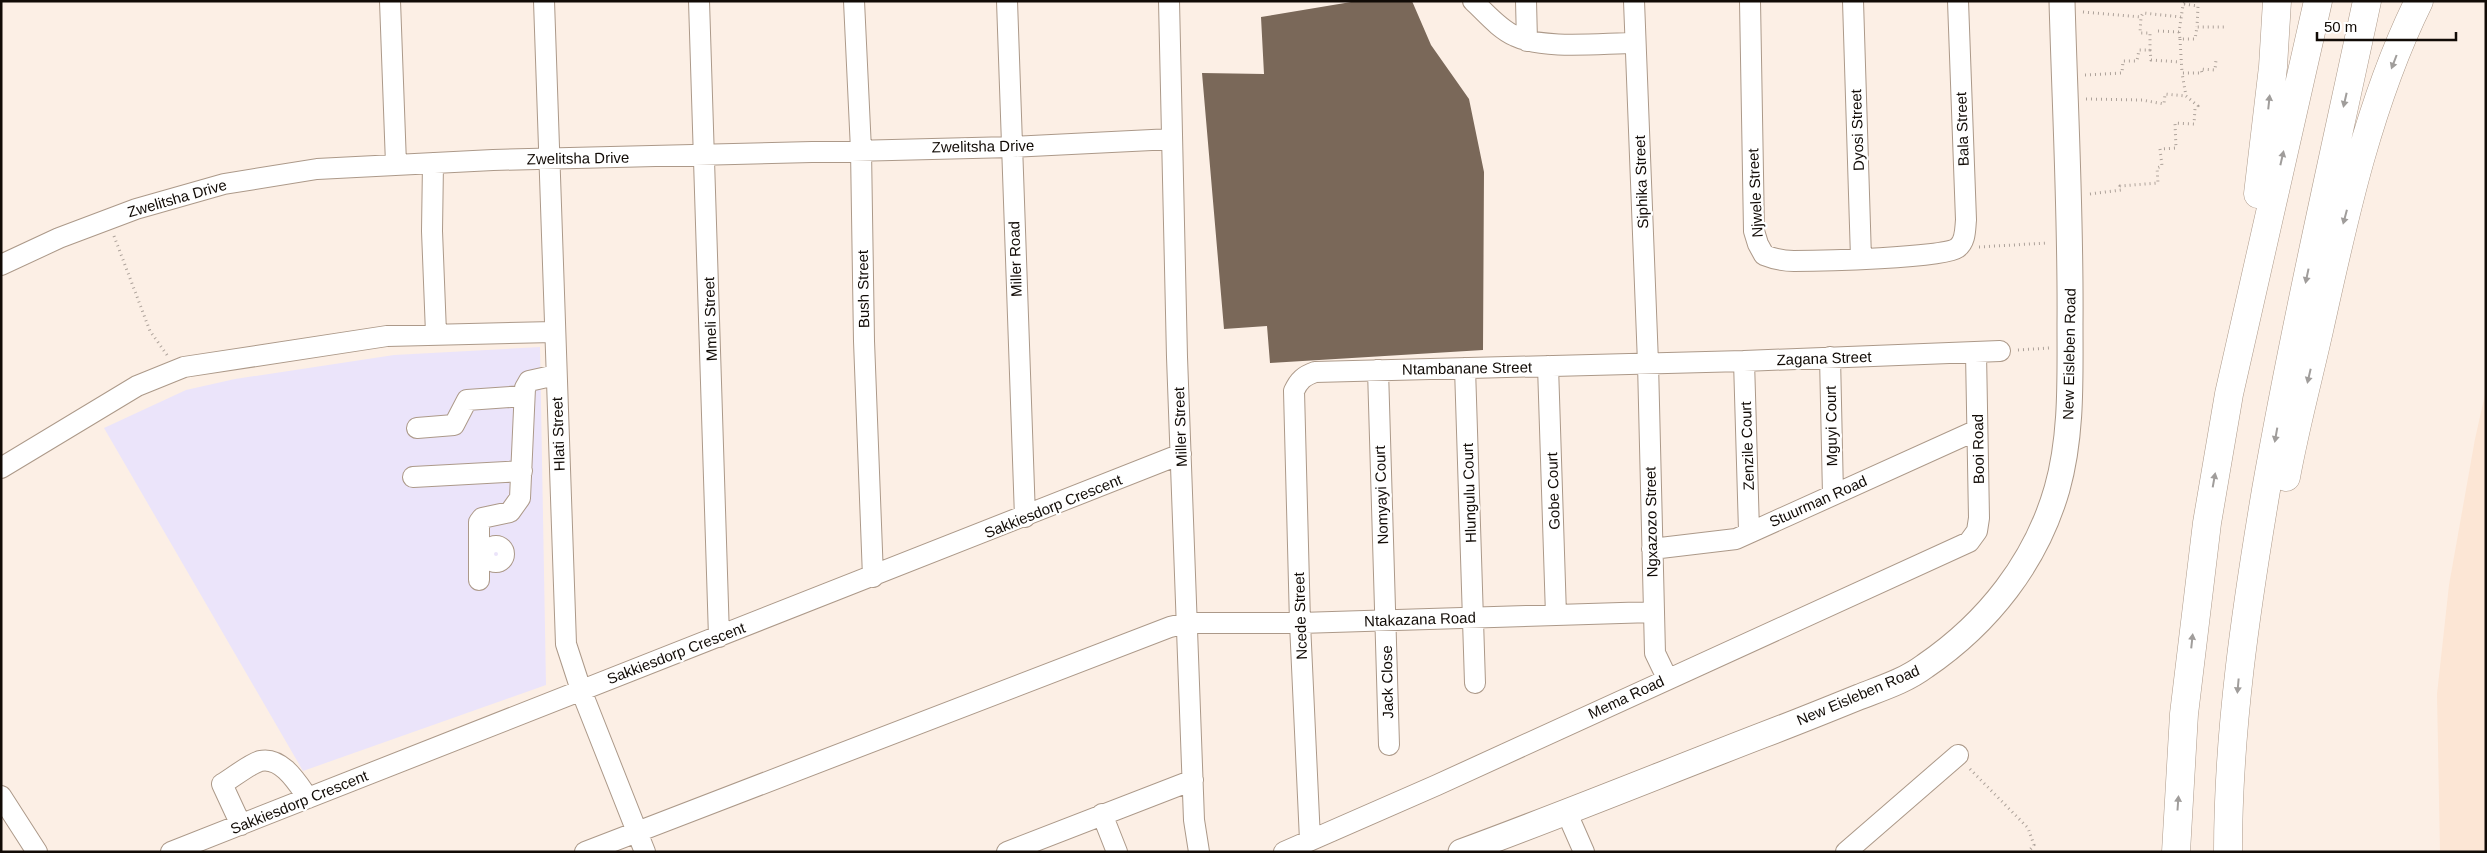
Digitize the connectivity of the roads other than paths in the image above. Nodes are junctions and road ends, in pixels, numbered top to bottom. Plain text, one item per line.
1 (390, 1) edge
2 (544, 1) edge
3 (699, 1) edge
4 (854, 1) edge
5 (1008, 1) edge
6 (1169, 1) edge
7 (1473, 1) edge
8 (1526, 1) edge
9 (1634, 1) edge
10 (1750, 1) edge
11 (1853, 1) edge
12 (1958, 1) edge
13 (2276, 1) edge
14 (2318, 1) edge
15 (2367, 1) edge
16 (2419, 1) edge
17 (2071, 7) edge
18 (1527, 42) junction
19 (1635, 43) junction
20 (1172, 139) junction
21 (1012, 146) junction
22 (861, 150) junction
23 (705, 154) junction
24 (551, 158) junction
25 (433, 163) junction
26 (396, 164) junction
27 (1956, 248) joint
28 (1861, 258) junction
29 (1, 265) edge
30 (554, 332) junction
31 (436, 333) junction
32 (2240, 342) junction
33 (2000, 351) road end
34 (1976, 353) junction
35 (1830, 358) junction
36 (1744, 361) junction
37 (1648, 363) junction
38 (1548, 366) junction
39 (1465, 368) junction
40 (1378, 370) junction
41 (556, 375) junction
42 (1294, 391) joint
43 (524, 396) junction
44 (417, 428) dead end
45 (1977, 430) junction
46 (1181, 454) junction
47 (1, 468) edge
48 (522, 471) junction
49 (413, 477) dead end
50 (1833, 495) junction
51 (1024, 517) junction
52 (1749, 531) junction
53 (1969, 542) joint
54 (1652, 550) junction
55 (873, 577) junction
56 (479, 580) dead end
57 (2250, 585) junction
58 (1653, 612) junction
59 (1556, 615) junction
60 (1473, 618) junction
61 (1386, 620) junction
62 (1187, 623) junction
63 (1300, 623) junction
64 (719, 637) junction
65 (1667, 678) junction
66 (1475, 683) dead end
67 (581, 690) junction
68 (1389, 745) dead end
69 (1958, 755) road end
70 (1193, 780) junction
71 (1, 796) edge
72 (308, 798) junction
73 (1566, 811) junction
74 (1102, 814) junction
75 (241, 825) junction
76 (637, 832) junction
77 (1310, 840) junction
78 (37, 852) edge
79 (171, 852) edge
80 (585, 852) edge
81 (645, 852) edge
82 (1007, 852) edge
83 (1117, 852) edge
84 (1199, 852) edge
85 (1284, 852) edge
86 (1461, 852) edge
87 (1584, 852) edge
88 (1846, 852) edge
89 (2176, 852) edge
90 (2228, 852) edge

1 - 26 street
2 - 24 street, Hlati Street
3 - 23 street, Mmeli Street
4 - 22 street, Bush Street
5 - 21 street, Miller Road
6 - 20 street, Miller Street
7 - 18 street
8 - 18 street
9 - 19 street, Siphika Street
10 - 28 street, Njwele Street
11 - 28 street, Dyosi Street
12 - 27 street, Bala Street
32 -> 13 highway
32 -> 14 highway
15 -> 57 highway
16 -> 57 highway
17 - 73 main road, New Eisleben Road
18 - 19 street
19 - 37 street, Siphika Street
20 - 21 street, Zwelitsha Drive
20 - 46 street, Miller Street
21 - 22 street, Zwelitsha Drive
21 - 51 street, Miller Road
22 - 23 street, Zwelitsha Drive
22 - 55 street, Bush Street
23 - 24 street, Zwelitsha Drive
23 - 64 street, Mmeli Street
24 - 25 street, Zwelitsha Drive
24 - 30 street, Hlati Street
25 - 26 street, Zwelitsha Drive
25 - 31 street
26 - 29 street, Zwelitsha Drive
27 - 28 street, Njwele Street
30 - 31 street
30 - 41 street, Hlati Street
31 - 47 street
89 -> 32 highway
33 - 34 street, Zagana Street
34 - 35 street, Zagana Street
34 - 45 street, Booi Road
35 - 36 street, Zagana Street
35 - 50 street, Mguyi Court
36 - 37 street, Zagana Street
36 - 52 street, Zenzile Court
37 - 38 street, Ntambanane Street
37 - 54 street, Ngxazozo Street
38 - 39 street, Ntambanane Street
38 - 59 street, Gobe Court
39 - 40 street, Ntambanane Street
39 - 60 street, Hlungulu Court
40 - 42 street, Ntambanane Street
40 - 61 street, Nomyayi Court
41 - 43 street
41 - 67 street, Hlati Street
42 - 63 street, Ncede Street
43 - 44 street
43 - 48 street
45 - 50 street, Stuurman Road
45 - 53 street, Booi Road
46 - 51 street, Sakkiesdorp Crescent
46 - 62 street, Miller Street
48 - 49 street
48 - 56 street
50 - 52 street, Stuurman Road
51 - 55 street, Sakkiesdorp Crescent
52 - 54 street, Stuurman Road
53 - 65 street, Mema Road
54 - 58 street, Ngxazozo Street
55 - 64 street, Sakkiesdorp Crescent
57 -> 90 highway
58 - 59 street, Ntakazana Road
58 - 65 street, Ngxazozo Street
59 - 60 street, Ntakazana Road
60 - 61 street, Ntakazana Road
60 - 66 street, Hlungulu Court
61 - 63 street, Ntakazana Road
61 - 68 street, Jack Close
62 - 63 street, Ntakazana Road
62 - 70 street, Miller Street
62 - 76 street
63 - 77 street, Ncede Street
64 - 67 street, Sakkiesdorp Crescent
65 - 77 street, Mema Road
67 - 72 street, Sakkiesdorp Crescent
67 - 76 street, Hlati Street
69 - 88 street
70 - 74 street
70 - 84 street, Miller Street
71 - 78 street
72 - 75 street, Sakkiesdorp Crescent
72 - 75 street
73 - 86 main road, New Eisleben Road
73 - 87 street
74 - 82 street
74 - 83 street
75 - 79 street, Sakkiesdorp Crescent
76 - 80 street
76 - 81 street, Hlati Street
77 - 85 street, Mema Road

